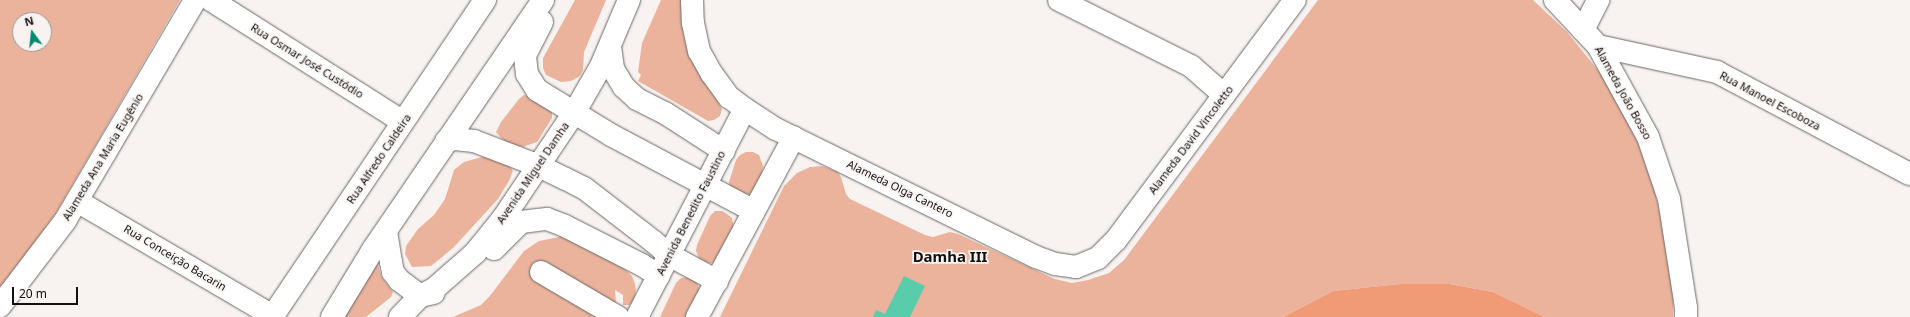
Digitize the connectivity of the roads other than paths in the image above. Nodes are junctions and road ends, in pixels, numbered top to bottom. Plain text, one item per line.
1 (195, 0) edge
2 (211, 0) edge
3 (485, 0) edge
4 (543, 0) edge
5 (553, 0) edge
6 (692, 0) edge
7 (1059, 0) edge
8 (1295, 0) edge
9 (1555, 0) edge
10 (1598, 0) edge
11 (627, 1) edge
12 (1583, 30) junction
13 (1598, 46) junction
14 (610, 47) junction
15 (1224, 95) junction
16 (737, 103) junction
17 (574, 113) junction
18 (403, 122) junction
19 (794, 137) junction
20 (446, 141) junction
21 (724, 151) junction
22 (538, 165) junction
23 (1910, 174) edge
24 (706, 186) junction
25 (77, 201) junction
26 (754, 211) junction
27 (386, 231) junction
28 (669, 255) junction
29 (1076, 267) joint
30 (541, 272) dead end
31 (659, 276) junction
32 (717, 281) junction
33 (420, 296) junction
34 (0, 306) edge
35 (272, 316) edge
36 (332, 317) edge
37 (400, 317) edge
38 (618, 317) edge
39 (637, 317) edge
40 (697, 317) edge
41 (1686, 317) edge

1 - 25 street, Alameda Ana Maria Eugênio
2 - 18 street, Rua Osmar José Custódio
3 - 18 street, Rua Alfredo Caldeira
4 - 20 street
5 - 17 street
6 - 16 street
7 - 15 street
8 - 15 street, Alameda David Vincoletto
9 - 12 street, Alameda João Bosso
10 - 12 street
11 - 14 street, Avenida Miguel Damha
12 - 13 street, Alameda João Bosso
13 - 23 street, Rua Manoel Escoboza
13 - 41 street, Alameda João Bosso
14 - 17 street, Avenida Miguel Damha
14 - 21 street
15 - 29 street, Alameda David Vincoletto
16 - 19 street, Alameda Olga Cantero
16 - 21 street, Avenida Benedito Faustino
17 - 22 street, Avenida Miguel Damha
17 - 24 street
18 - 35 street, Rua Alfredo Caldeira
19 - 26 street
19 - 29 street, Alameda Olga Cantero
20 - 22 street
20 - 27 street
21 - 24 street, Avenida Benedito Faustino
22 - 28 street
22 - 33 street, Avenida Miguel Damha
24 - 26 street
24 - 28 street, Avenida Benedito Faustino
25 - 34 street, Alameda Ana Maria Eugênio
25 - 35 street, Rua Conceição Bacarin
26 - 32 street
27 - 33 street
27 - 36 street
28 - 31 street, Avenida Benedito Faustino
28 - 32 street
30 - 38 street
31 - 33 street
31 - 39 street, Avenida Benedito Faustino
32 - 40 street
33 - 37 street, Avenida Miguel Damha

